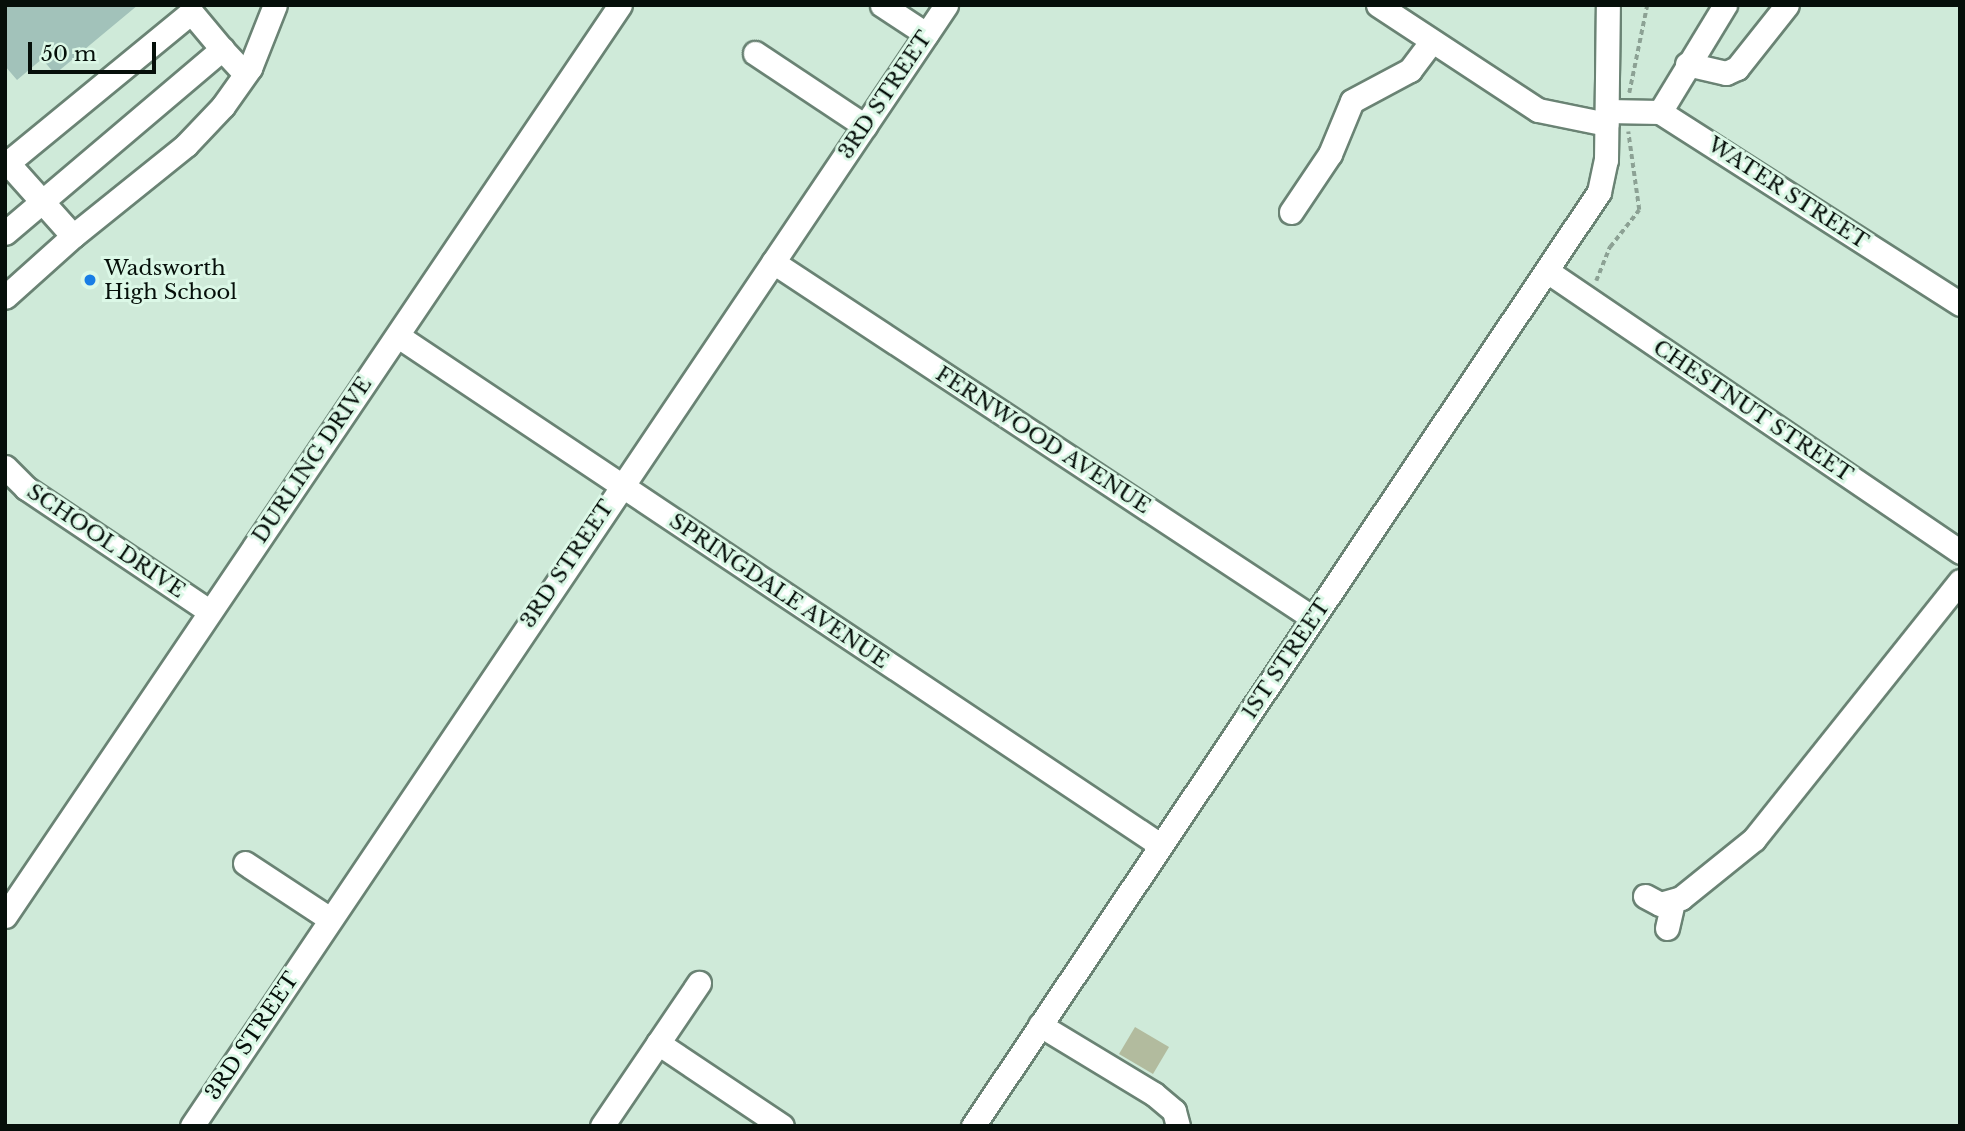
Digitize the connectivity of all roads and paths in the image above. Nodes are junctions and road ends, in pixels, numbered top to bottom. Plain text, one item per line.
1 (275, 5) edge
2 (620, 5) edge
3 (882, 5) edge
4 (946, 5) edge
5 (1378, 5) edge
6 (1608, 5) edge
7 (1647, 5) edge
8 (1725, 5) edge
9 (1787, 5) edge
10 (926, 34) junction
11 (1432, 41) junction
12 (222, 50) junction
13 (755, 53) dead end
14 (1687, 64) junction
15 (246, 74) junction
16 (1660, 112) junction
17 (1614, 117) junction
18 (865, 126) junction
19 (6, 163) edge
20 (42, 202) junction
21 (1291, 212) dead end
22 (5, 233) edge
23 (73, 236) junction
24 (773, 262) junction
25 (1547, 271) junction
26 (5, 297) edge
27 (1590, 300) junction
28 (1960, 304) edge
29 (398, 336) junction
30 (5, 467) edge
31 (620, 485) junction
32 (1960, 552) edge
33 (1960, 581) edge
34 (209, 611) junction
35 (1313, 618) junction
36 (1160, 845) junction
37 (245, 863) dead end
38 (1645, 896) dead end
39 (1673, 901) junction
40 (8, 907) edge
41 (330, 919) junction
42 (1667, 928) dead end
43 (699, 983) dead end
44 (1040, 1025) junction
45 (658, 1043) junction
46 (192, 1126) edge
47 (602, 1126) edge
48 (782, 1126) edge
49 (973, 1126) edge
50 (1178, 1126) edge

1 - 15 street
2 - 29 street, DURLING DRIVE
3 - 10 street
4 - 10 street, 3RD STREET
5 - 11 street
6 - 17 street
7 - 17 path
8 - 14 street
9 - 14 street
10 - 18 street, 3RD STREET
11 - 17 street
11 - 21 street
12 - 15 street
12 - 19 street
12 - 20 street
13 - 18 street
14 - 16 street
15 - 23 street
16 - 17 street
16 - 28 street, WATER STREET
17 - 25 street, 1ST STREET
17 - 27 path
18 - 24 street, 3RD STREET
19 - 20 street
20 - 22 street
20 - 23 street
23 - 26 street
24 - 31 street, 3RD STREET
24 - 35 street, FERNWOOD AVENUE
25 - 27 street, CHESTNUT STREET
25 - 35 street, 1ST STREET
27 - 32 street, CHESTNUT STREET
29 - 31 street, SPRINGDALE AVENUE
29 - 34 street, DURLING DRIVE
30 - 34 street, SCHOOL DRIVE
31 - 36 street, SPRINGDALE AVENUE
31 - 41 street, 3RD STREET
33 - 39 street
34 - 40 street, DURLING DRIVE
35 - 36 street, 1ST STREET
36 - 44 street, 1ST STREET
37 - 41 street
38 - 39 street
39 - 42 street
41 - 46 street, 3RD STREET
43 - 45 street
44 - 49 street, 1ST STREET
44 - 50 street
45 - 47 street
45 - 48 street

